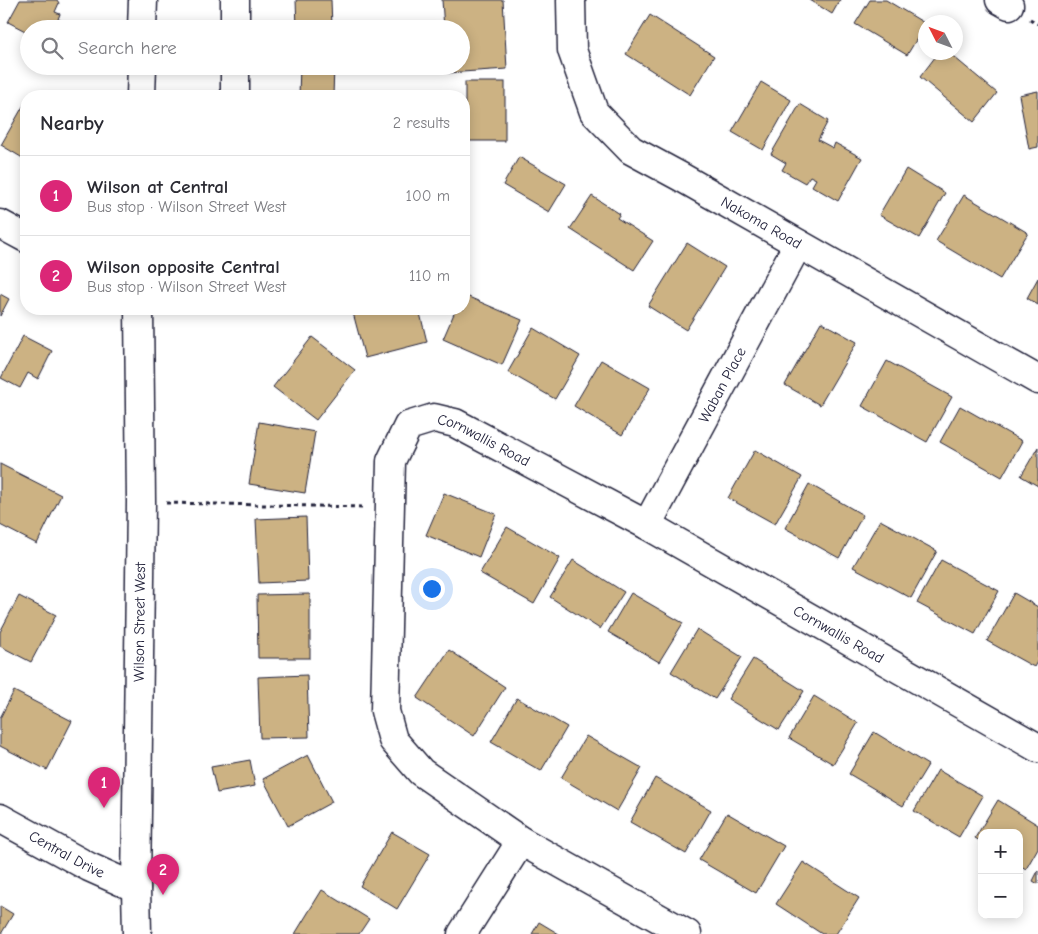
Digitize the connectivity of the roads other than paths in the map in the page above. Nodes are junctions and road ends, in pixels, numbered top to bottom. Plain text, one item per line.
1 (142, 0) edge
2 (235, 0) edge
3 (571, 0) edge
4 (142, 20) edge
5 (235, 20) edge
6 (142, 75) edge
7 (235, 75) edge
8 (141, 90) edge
9 (235, 90) edge
10 (0, 224) edge
11 (20, 235) edge
12 (798, 244) junction
13 (139, 315) edge
14 (1038, 380) edge
15 (647, 525) junction
16 (1038, 748) edge
17 (0, 818) edge
18 (521, 841) junction
19 (136, 888) junction
20 (137, 934) edge
21 (462, 934) edge
22 (686, 934) edge

1 - 4 street
2 - 5 street
3 - 12 street, Nakoma Road
6 - 8 street
7 - 9 street
10 - 11 street
12 - 14 street, Nakoma Road
12 - 15 street, Waban Place
13 - 19 street, Wilson Street West
15 - 16 street, Cornwallis Road
15 - 18 street, Cornwallis Road
17 - 19 street, Central Drive
18 - 21 street
18 - 22 street, Cornwallis Road
19 - 20 street, Wilson Street West

